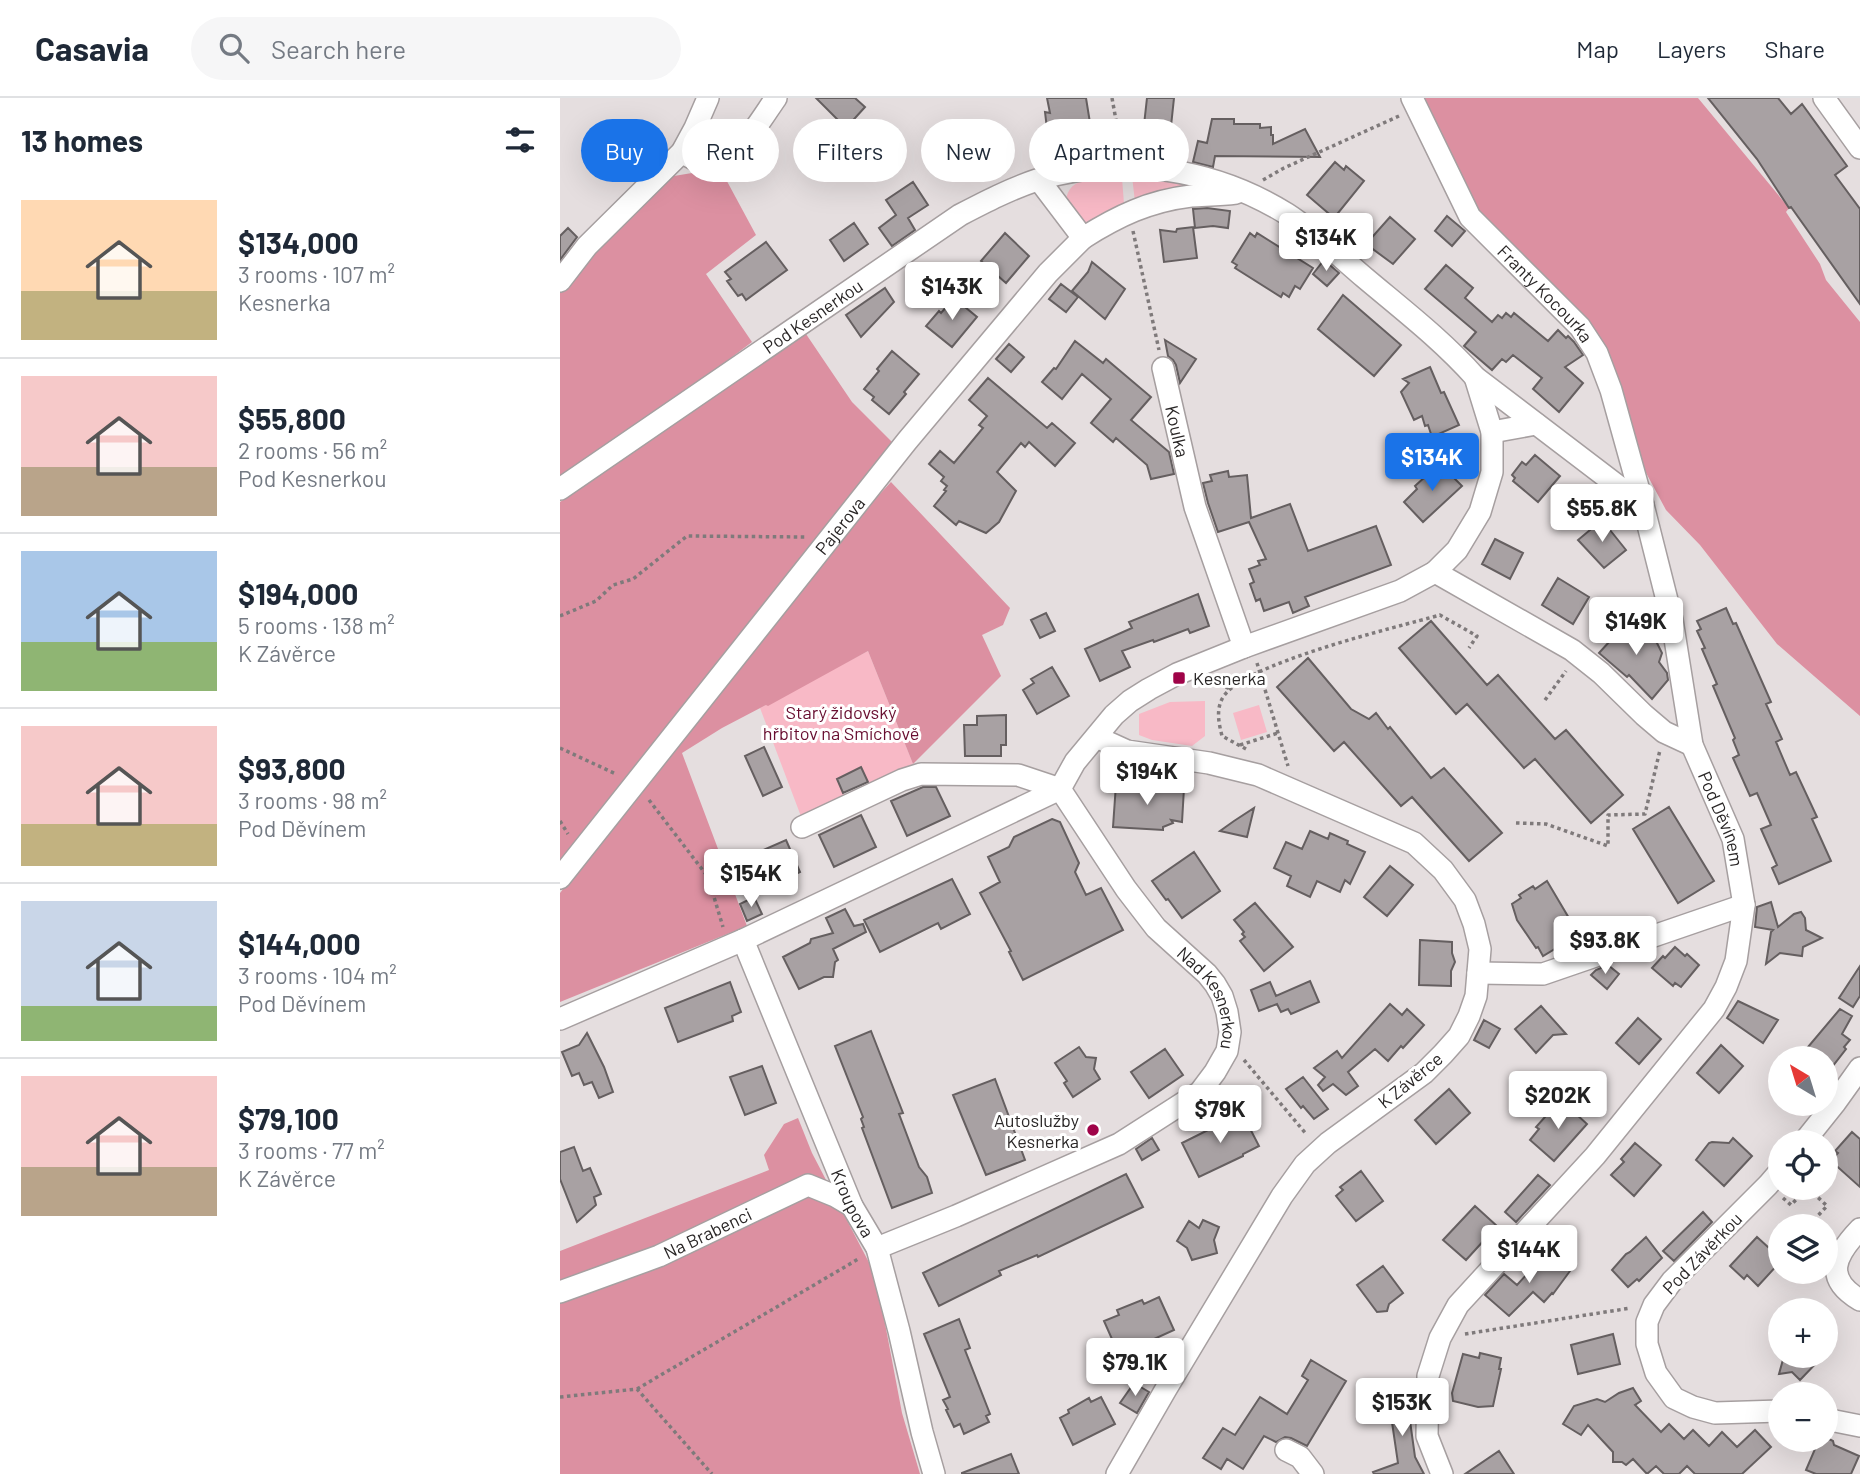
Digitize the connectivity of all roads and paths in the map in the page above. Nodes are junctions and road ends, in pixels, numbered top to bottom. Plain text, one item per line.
1 (708, 98) edge
2 (776, 98) edge
3 (1112, 98) edge
4 (1824, 98) edge
5 (1414, 103) edge
6 (699, 119) edge
7 (760, 119) edge
8 (1116, 119) edge
9 (1860, 148) edge
10 (682, 152) edge
11 (1189, 174) edge
12 (1033, 182) edge
13 (1041, 182) edge
14 (1242, 192) junction
15 (1129, 211) junction
16 (1083, 238) junction
17 (560, 281) edge
18 (1163, 368) joint
19 (1475, 377) junction
20 (1536, 424) junction
21 (1492, 432) junction
22 (560, 489) edge
23 (1643, 505) junction
24 (828, 541) junction
25 (1435, 572) junction
26 (560, 616) edge
27 (1247, 646) junction
28 (1469, 648) dead end
29 (1578, 655) junction
30 (1259, 671) junction
31 (1545, 700) dead end
32 (1101, 732) junction
33 (1278, 733) junction
34 (1222, 736) junction
35 (1692, 745) junction
36 (1237, 746) junction
37 (560, 748) edge
38 (1254, 752) dead end
39 (1209, 763) junction
40 (1280, 764) dead end
41 (1654, 776) dead end
42 (636, 783) junction
43 (1060, 789) junction
44 (1516, 823) dead end
45 (802, 827) dead end
46 (560, 878) edge
47 (1744, 905) junction
48 (736, 943) junction
49 (1478, 973) junction
50 (560, 1019) edge
51 (1227, 1051) junction
52 (1860, 1068) edge
53 (1813, 1130) edge
54 (1306, 1134) dead end
55 (1768, 1186) edge
56 (1821, 1200) edge
57 (852, 1206) junction
58 (1819, 1214) edge
59 (1860, 1229) edge
60 (877, 1248) junction
61 (560, 1292) edge
62 (1860, 1300) edge
63 (1654, 1305) junction
64 (1490, 1331) dead end
65 (637, 1389) junction
66 (560, 1397) edge
67 (1768, 1411) edge
68 (1838, 1422) edge
69 (1860, 1426) edge
70 (1286, 1450) dead end
71 (712, 1474) edge
72 (934, 1474) edge
73 (1117, 1474) edge
74 (1313, 1474) edge
75 (1442, 1474) edge

1 - 6 street
2 - 7 street
3 - 8 path
4 - 9 street
5 - 14 path
5 - 23 street, Franty Kocourka
10 - 17 street
11 - 14 street, Pod Kesnerkou
12 - 22 street, Pod Kesnerkou
13 - 16 street
14 - 15 street
14 - 19 street, Pod Kesnerkou
15 - 16 street
15 - 18 path
16 - 24 street, Pajerova
18 - 27 street, Koulka
19 - 20 street
19 - 21 street
20 - 21 street
20 - 23 street
21 - 25 street
23 - 35 street
24 - 26 path
24 - 42 street, Pajerova
25 - 27 street
25 - 29 street
27 - 30 path
27 - 32 street
28 - 30 path
29 - 31 path
29 - 35 street
30 - 33 path
30 - 34 path
32 - 39 street, K Závěrce
32 - 43 street
33 - 36 path
33 - 40 path
34 - 36 path
34 - 39 path
35 - 47 street, Pod Děvínem
36 - 38 path
37 - 42 path
39 - 49 street, K Závěrce
41 - 44 path
42 - 46 street, Pajerova
42 - 48 path
43 - 45 street
43 - 48 street
43 - 51 street, Nad Kesnerkou
47 - 49 street
47 - 75 street, Pod Děvínem
48 - 50 street
48 - 57 street, Kroupova
49 - 73 street, K Závěrce
51 - 54 path
51 - 60 street, Nad Kesnerkou
52 - 53 street
55 - 63 street, Pod Závěrkou
56 - 58 path
57 - 60 street, Kroupova
57 - 61 street, Na Brabenci
59 - 62 street
60 - 65 path
60 - 72 street, Kroupova
63 - 64 path
63 - 67 street, Pod Závěrkou
65 - 66 path
65 - 71 path
68 - 69 street
70 - 74 street

